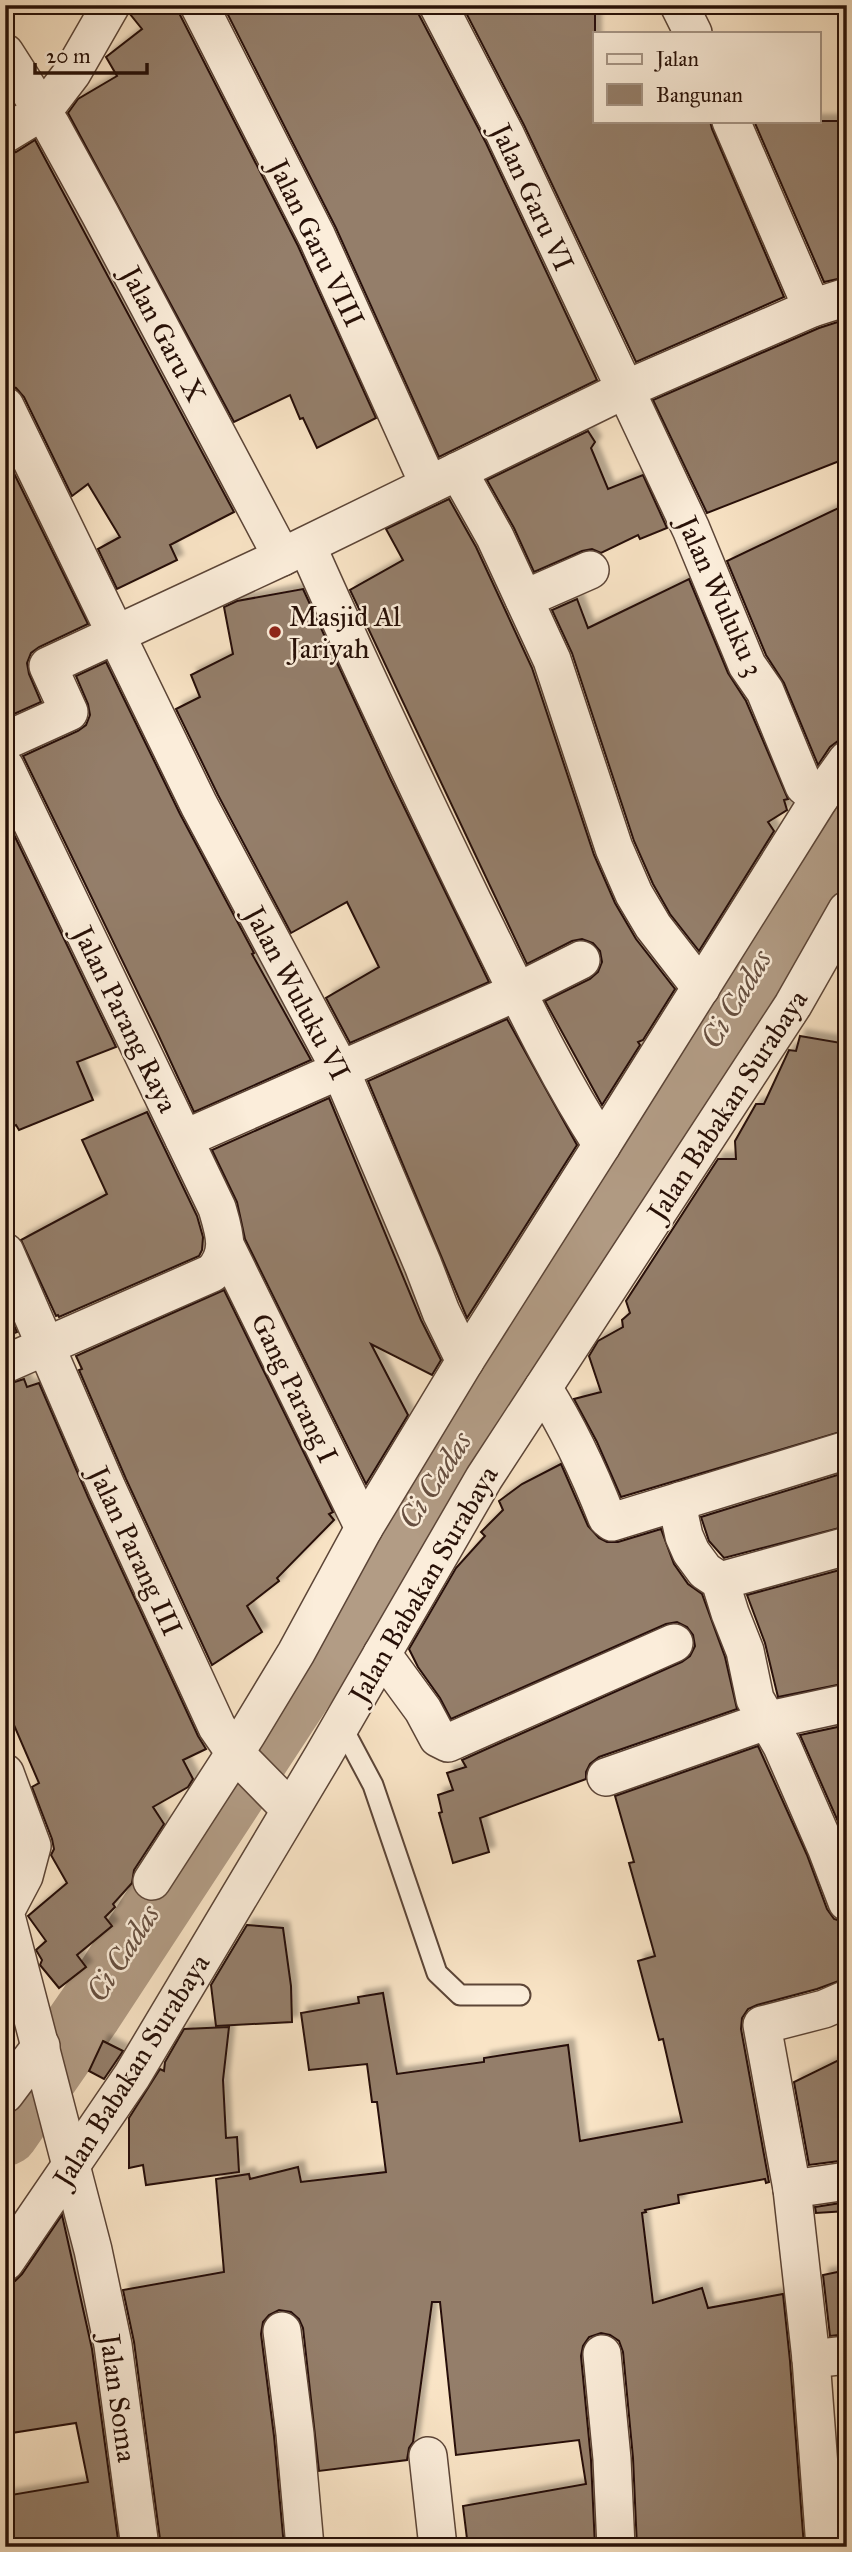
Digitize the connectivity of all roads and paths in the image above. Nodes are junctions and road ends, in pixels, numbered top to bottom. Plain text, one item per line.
1 (111, 5) edge
2 (199, 5) edge
3 (438, 5) edge
4 (679, 5) edge
5 (692, 32) edge
6 (5, 53) edge
7 (43, 111) junction
8 (731, 122) edge
9 (5, 134) edge
10 (847, 297) edge
11 (812, 307) junction
12 (624, 390) junction
13 (5, 406) edge
14 (443, 478) junction
15 (294, 552) junction
16 (590, 570) dead end
17 (524, 599) junction
18 (116, 633) junction
19 (5, 741) edge
20 (847, 760) edge
21 (5, 767) edge
22 (819, 799) junction
23 (847, 910) edge
24 (581, 960) dead end
25 (701, 988) junction
26 (517, 992) junction
27 (340, 1069) junction
28 (184, 1139) junction
29 (602, 1145) junction
30 (5, 1252) edge
31 (219, 1260) junction
32 (46, 1345) junction
33 (465, 1361) junction
34 (5, 1364) edge
35 (543, 1388) junction
36 (847, 1450) edge
37 (680, 1501) junction
38 (364, 1528) junction
39 (847, 1546) edge
40 (720, 1581) junction
41 (674, 1643) dead end
42 (382, 1654) junction
43 (847, 1703) edge
44 (769, 1720) junction
45 (341, 1725) junction
46 (5, 1773) edge
47 (258, 1777) junction
48 (606, 1777) dead end
49 (152, 1881) dead end
50 (847, 1902) edge
51 (5, 1912) edge
52 (520, 1995) dead end
53 (847, 1999) edge
54 (42, 2048) junction
55 (5, 2094) edge
56 (72, 2164) junction
57 (847, 2180) edge
58 (792, 2189) junction
59 (5, 2262) edge
60 (282, 2331) dead end
61 (602, 2354) dead end
62 (847, 2355) edge
63 (811, 2359) junction
64 (429, 2456) dead end
65 (140, 2547) edge
66 (305, 2547) edge
67 (438, 2547) edge
68 (615, 2547) edge
69 (825, 2547) edge

1 - 7 street
2 - 14 street, Jalan Garu VIII
3 - 12 street, Jalan Garu VI
4 - 5 street
6 - 7 street, Jalan Garu X
7 - 9 street
7 - 15 street, Jalan Garu X
8 - 11 street
10 - 11 street
11 - 12 street
12 - 14 street
12 - 22 street, Jalan Wuluku 3
13 - 18 street, Jalan Wuluku VI
14 - 15 street
14 - 17 street, Jalan Garu VIII
15 - 18 street
15 - 26 street, Jalan Garu X
16 - 17 street
17 - 25 street, Jalan Garu VIII
18 - 19 street
18 - 27 street, Jalan Wuluku VI
20 - 22 street
21 - 28 street, Jalan Parang Raya
22 - 25 street
23 - 35 street, Jalan Babakan Surabaya
24 - 26 street
25 - 29 street
26 - 27 street
26 - 29 street, Jalan Garu X
27 - 28 street
27 - 33 street, Jalan Wuluku VI
28 - 31 street, Jalan Parang Raya
29 - 33 street
30 - 32 street, Jalan Parang III
31 - 32 street
31 - 38 street, Gang Parang I
32 - 34 street
32 - 47 street, Jalan Parang III
33 - 38 street
35 - 37 street
35 - 42 street, Jalan Babakan Surabaya
36 - 37 street
37 - 40 street
38 - 47 street
39 - 40 street
40 - 44 street
41 - 42 street
42 - 45 street, Jalan Babakan Surabaya
43 - 44 street
44 - 48 street
44 - 50 street
45 - 47 street, Jalan Babakan Surabaya
45 - 52 lane
46 - 51 street
47 - 49 street
47 - 56 street, Jalan Babakan Surabaya
51 - 54 street, Jalan Soma
53 - 58 street
54 - 55 street
54 - 56 street, Jalan Soma
56 - 59 street, Jalan Babakan Surabaya
56 - 65 street, Jalan Soma
57 - 58 street
58 - 63 street
60 - 66 street
61 - 68 street
62 - 63 street
63 - 69 street
64 - 67 street

